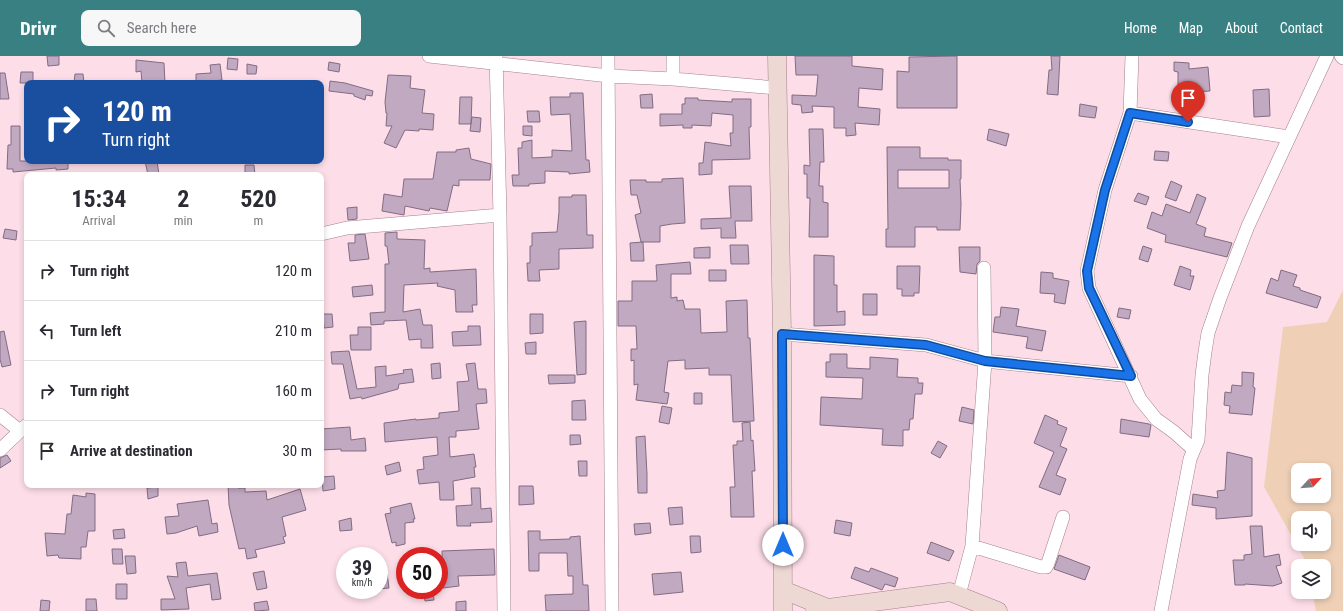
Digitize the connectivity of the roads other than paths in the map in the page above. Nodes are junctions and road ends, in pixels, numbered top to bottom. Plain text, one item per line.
1 (429, 56) edge
2 (608, 56) edge
3 (673, 56) edge
4 (777, 56) edge
5 (1132, 56) edge
6 (1327, 56) edge
7 (1341, 56) edge
8 (1343, 58) edge
9 (496, 59) edge
10 (609, 76) junction
11 (673, 80) junction
12 (777, 88) junction
13 (1130, 113) junction
14 (1289, 137) junction
15 (500, 215) junction
16 (324, 233) edge
17 (984, 268) dead end
18 (782, 334) junction
19 (985, 361) junction
20 (1131, 376) junction
21 (0, 415) edge
22 (23, 428) edge
23 (1194, 449) junction
24 (0, 450) edge
25 (1063, 516) dead end
26 (972, 546) junction
27 (783, 590) junction
28 (959, 595) junction
29 (822, 609) edge
30 (504, 611) edge
31 (612, 611) edge
32 (783, 611) edge
33 (998, 611) edge
34 (1161, 611) edge

1 - 9 street
2 - 10 street
3 - 11 street
4 - 12 main road
5 - 13 street
6 - 14 street
7 - 8 street
9 - 10 street
9 - 15 street
10 - 11 street
10 - 31 street
11 - 12 street
12 - 18 main road
13 - 14 street
13 - 20 street
14 - 23 street
15 - 16 street
15 - 30 street
17 - 19 street
18 - 19 street
18 - 27 main road
19 - 20 street
19 - 26 street
20 - 23 street
21 - 22 street
22 - 24 street
23 - 34 street
25 - 26 street
26 - 28 street
27 - 29 main road
27 - 32 main road
28 - 29 main road
28 - 33 main road

